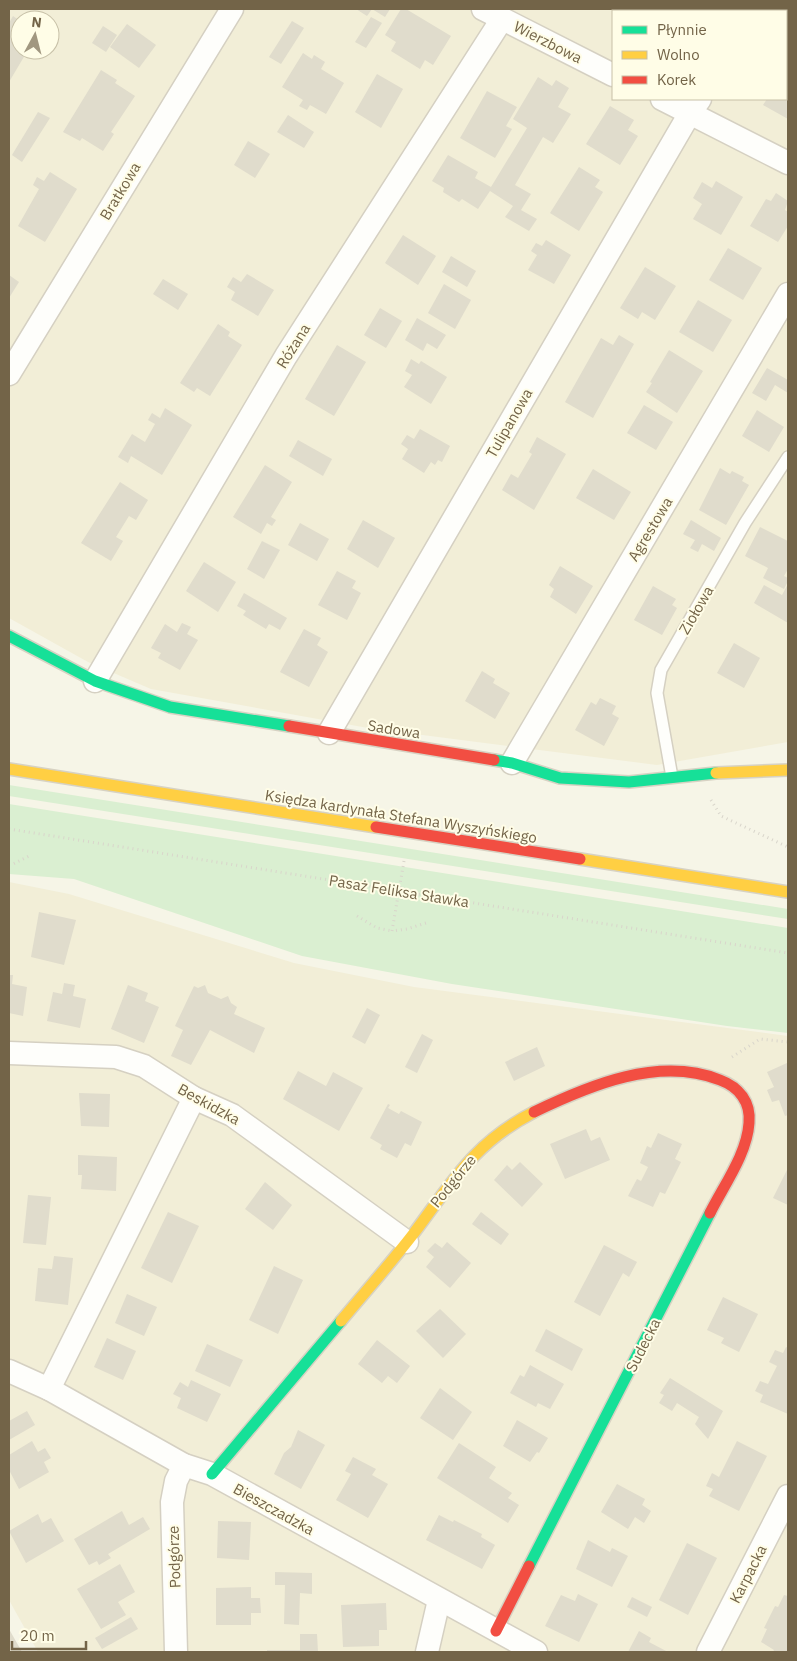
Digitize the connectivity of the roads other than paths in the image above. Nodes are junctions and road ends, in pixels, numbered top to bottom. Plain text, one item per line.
1 (232, 9) edge
2 (492, 14) edge
3 (612, 74) edge
4 (667, 100) edge
5 (695, 106) edge
6 (788, 164) edge
7 (788, 294) edge
8 (9, 374) edge
9 (788, 457) edge
10 (9, 636) edge
11 (95, 681) junction
12 (328, 733) junction
13 (512, 763) junction
14 (9, 769) edge
15 (788, 770) edge
16 (672, 777) junction
17 (788, 892) edge
18 (9, 1052) edge
19 (704, 1074) joint
20 (194, 1098) junction
21 (407, 1242) junction
22 (9, 1371) edge
23 (49, 1389) junction
24 (184, 1465) junction
25 (212, 1474) junction
26 (788, 1496) edge
27 (439, 1600) junction
28 (496, 1631) junction
29 (176, 1652) edge
30 (427, 1652) edge
31 (536, 1652) edge
32 (708, 1652) edge

1 - 8 street, Bratkowa
2 - 3 street, Wierzbowa
2 - 11 street, Różana
4 - 5 street
5 - 6 street
5 - 12 street, Tulipanowa
7 - 13 street, Agrestowa
9 - 16 lane, Ziołowa
10 - 11 street, Sadowa
11 - 12 street, Sadowa
12 - 13 street, Sadowa
13 - 16 street, Sadowa
14 - 17 street, Księdza kardynała Stefana Wyszyńskiego
15 - 16 street, Sadowa
18 - 20 street, Beskidzka
19 - 21 street, Podgórze
19 - 28 street, Sudecka
20 - 21 street, Beskidzka
20 - 23 street
21 - 25 street, Podgórze
22 - 23 street, Bieszczadzka
23 - 24 street, Bieszczadzka
24 - 25 street, Bieszczadzka
24 - 29 street, Podgórze
25 - 27 street, Bieszczadzka
26 - 32 street, Karpacka
27 - 28 street, Bieszczadzka
27 - 30 street
28 - 31 street, Bieszczadzka

